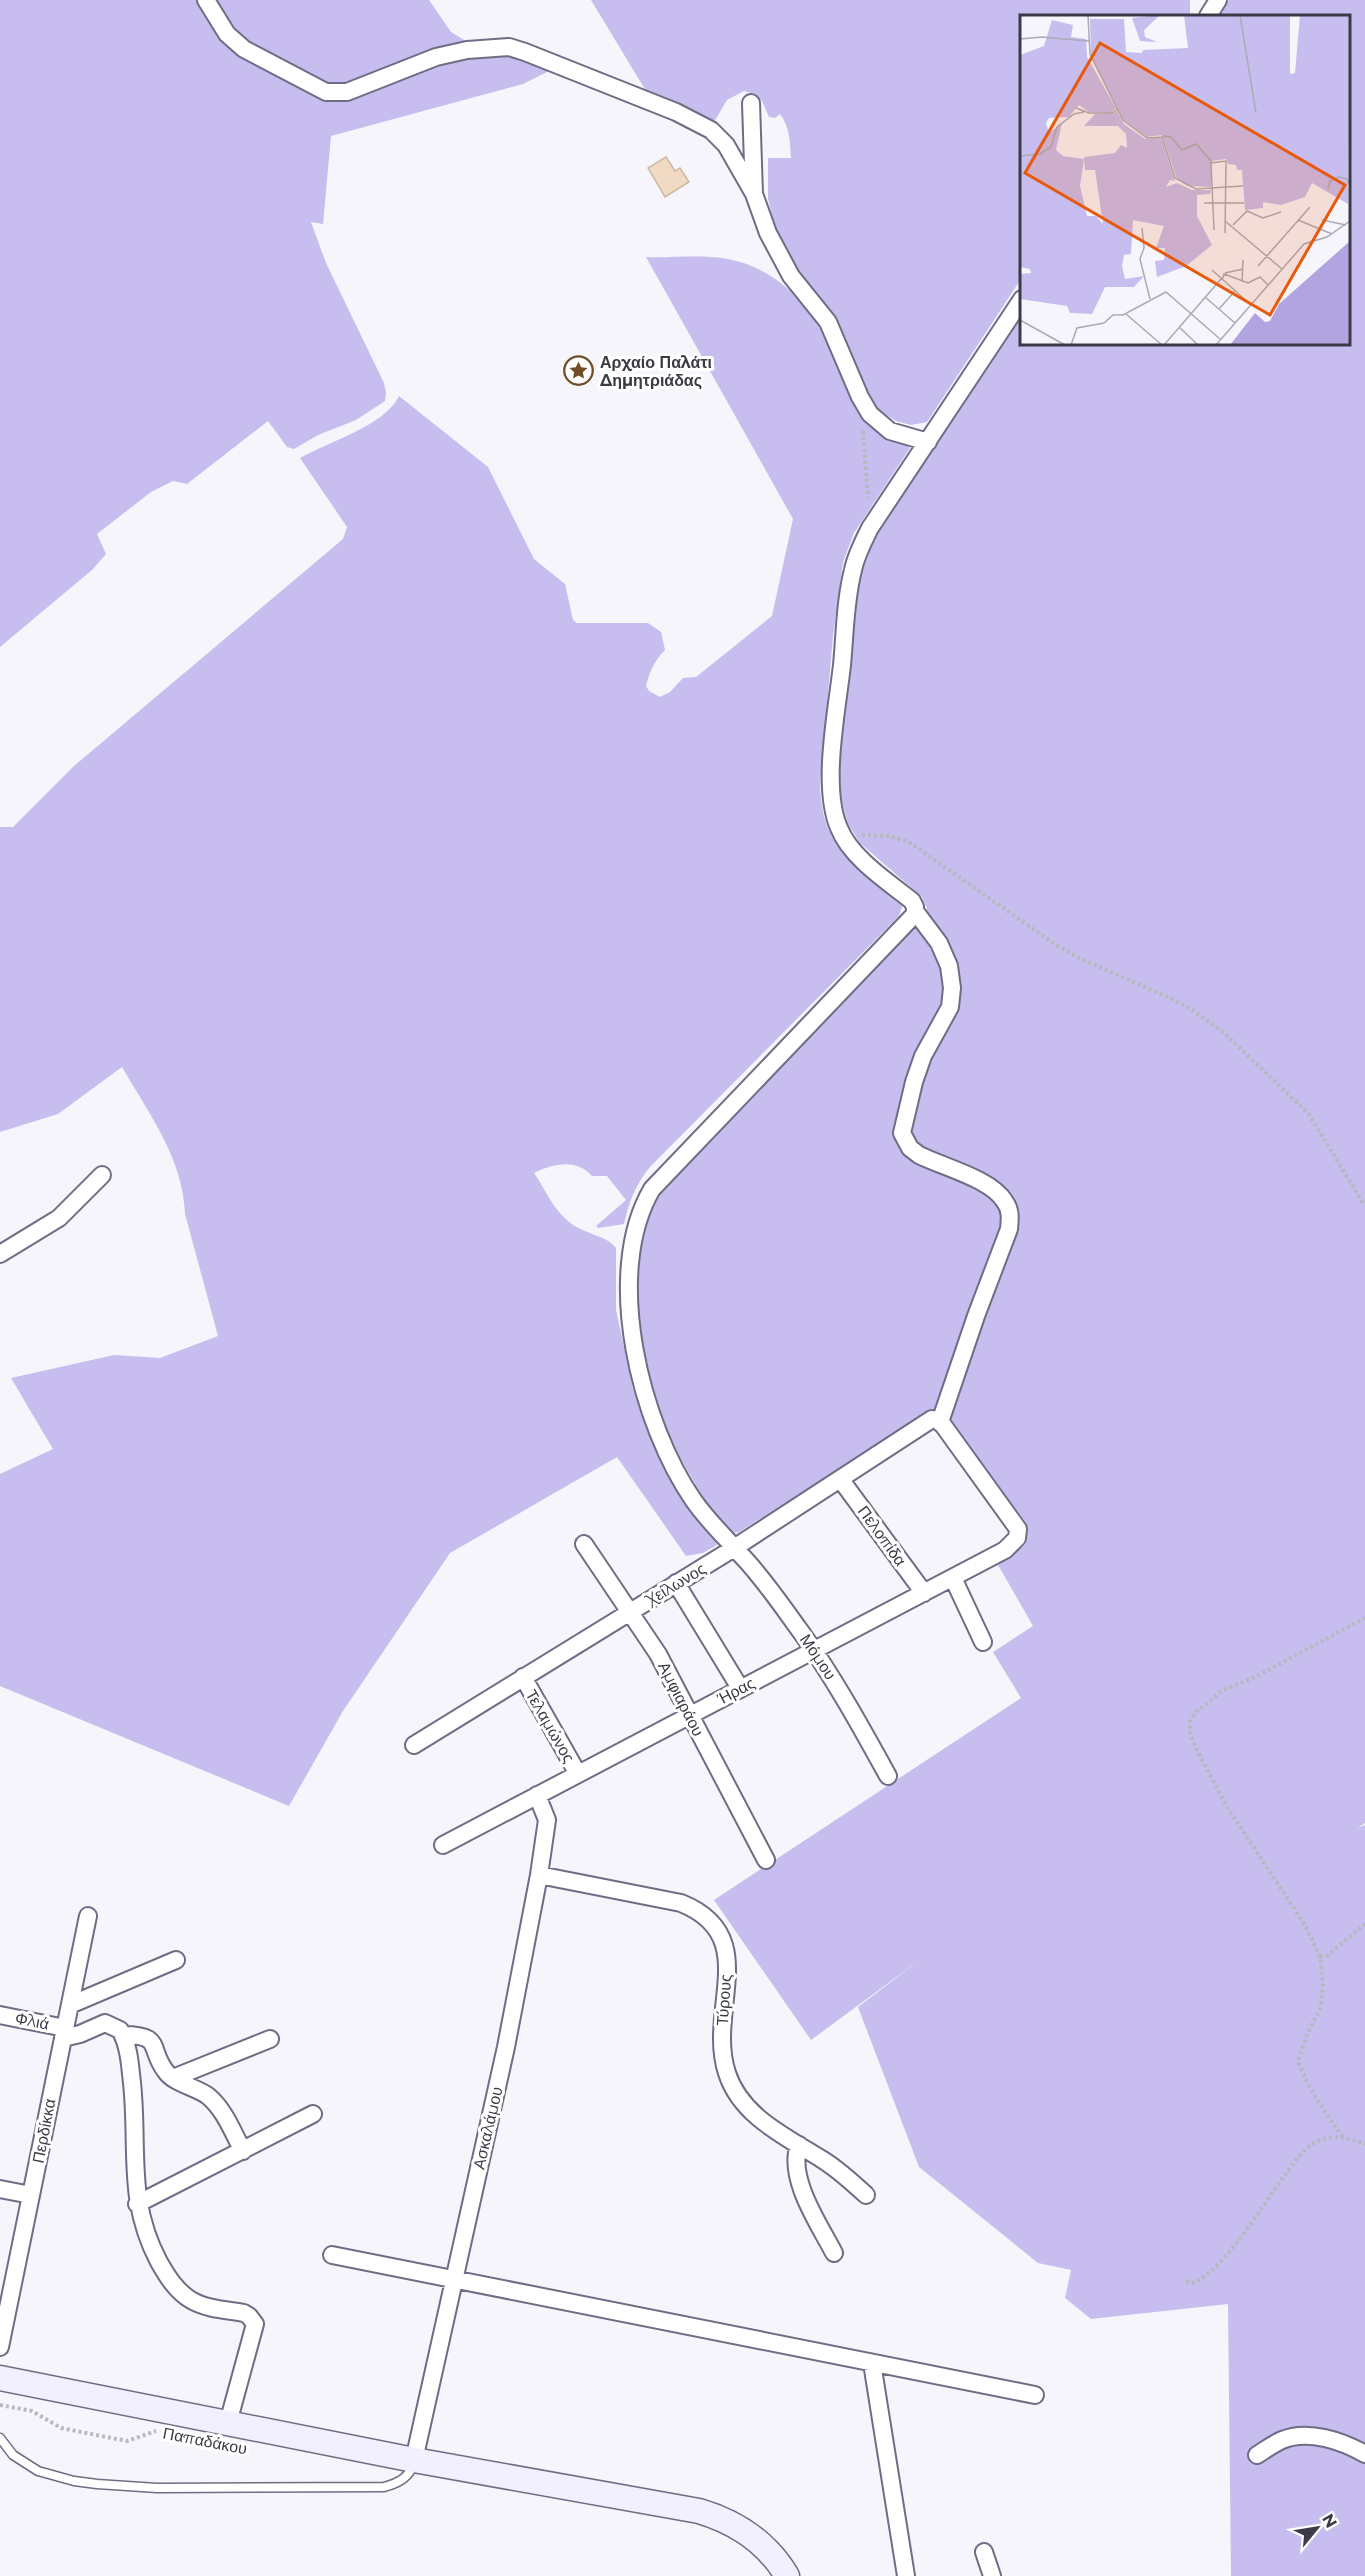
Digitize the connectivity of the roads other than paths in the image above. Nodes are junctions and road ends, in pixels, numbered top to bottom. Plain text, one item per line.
1 (207, 0) edge
2 (1218, 0) edge
3 (1209, 15) edge
4 (751, 103) dead end
5 (754, 194) junction
6 (1020, 302) edge
7 (928, 442) junction
8 (915, 911) junction
9 (102, 1175) dead end
10 (0, 1254) edge
11 (937, 1420) junction
12 (841, 1480) junction
13 (584, 1544) dead end
14 (734, 1547) junction
15 (953, 1578) junction
16 (676, 1583) junction
17 (924, 1593) junction
18 (629, 1612) junction
19 (982, 1642) dead end
20 (814, 1650) junction
21 (523, 1677) junction
22 (740, 1689) junction
23 (690, 1715) junction
24 (414, 1745) dead end
25 (578, 1774) junction
26 (888, 1776) dead end
27 (537, 1796) junction
28 (443, 1845) dead end
29 (766, 1860) dead end
30 (540, 1875) junction
31 (88, 1916) dead end
32 (176, 1960) dead end
33 (70, 2005) junction
34 (0, 2015) edge
35 (64, 2033) junction
36 (123, 2035) junction
37 (270, 2039) dead end
38 (173, 2078) junction
39 (313, 2114) dead end
40 (799, 2145) junction
41 (243, 2151) junction
42 (0, 2189) edge
43 (31, 2195) junction
44 (866, 2195) dead end
45 (137, 2204) junction
46 (834, 2253) dead end
47 (332, 2255) dead end
48 (454, 2278) junction
49 (0, 2347) edge
50 (872, 2363) junction
51 (0, 2378) edge
52 (1035, 2395) dead end
53 (228, 2423) junction
54 (0, 2438) edge
55 (1365, 2454) edge
56 (1257, 2456) dead end
57 (414, 2460) junction
58 (984, 2552) dead end
59 (787, 2576) edge
60 (906, 2576) edge
61 (992, 2576) edge

1 - 5 street
2 - 3 street
4 - 5 street
5 - 7 street
6 - 7 street
7 - 8 street
8 - 11 street
8 - 14 street, Μόμου
9 - 10 street
11 - 12 street, Χείλωνος
11 - 15 street, Ήρας
12 - 14 street, Χείλωνος
12 - 17 street, Πελοπίδα
13 - 18 street, Αμφιαράου
14 - 16 street, Χείλωνος
14 - 20 street, Μόμου
15 - 17 street, Ήρας
15 - 19 street
16 - 18 street, Χείλωνος
16 - 22 street
17 - 20 street, Ήρας
18 - 21 street, Χείλωνος
18 - 23 street, Αμφιαράου
20 - 22 street, Ήρας
20 - 26 street, Μόμου
21 - 24 street, Χείλωνος
21 - 25 street, Τελαμώνος
22 - 23 street, Ήρας
23 - 25 street, Ήρας
23 - 29 street, Αμφιαράου
25 - 27 street, Ήρας
27 - 28 street, Ήρας
27 - 30 street, Ασκαλάμου
30 - 40 street, Τύρους
30 - 48 street, Ασκαλάμου
31 - 33 street, Περδίκκα
32 - 33 street
33 - 35 street, Περδίκκα
34 - 35 street, Φλιά
35 - 36 street
35 - 43 street, Περδίκκα
36 - 38 street
36 - 45 street
37 - 38 street
38 - 41 street
39 - 41 street
40 - 44 street, Τύρους
40 - 46 street
41 - 45 street
42 - 43 street
43 - 49 street, Περδίκκα
45 - 53 street
47 - 48 street
48 - 50 street
48 - 57 street, Ασκαλάμου
50 - 52 street
50 - 60 street
51 - 53 street, Παπαδάκου
53 - 57 street, Παπαδάκου
54 - 57 lane
55 - 56 street
57 - 59 street, Παπαδάκου
58 - 61 street

